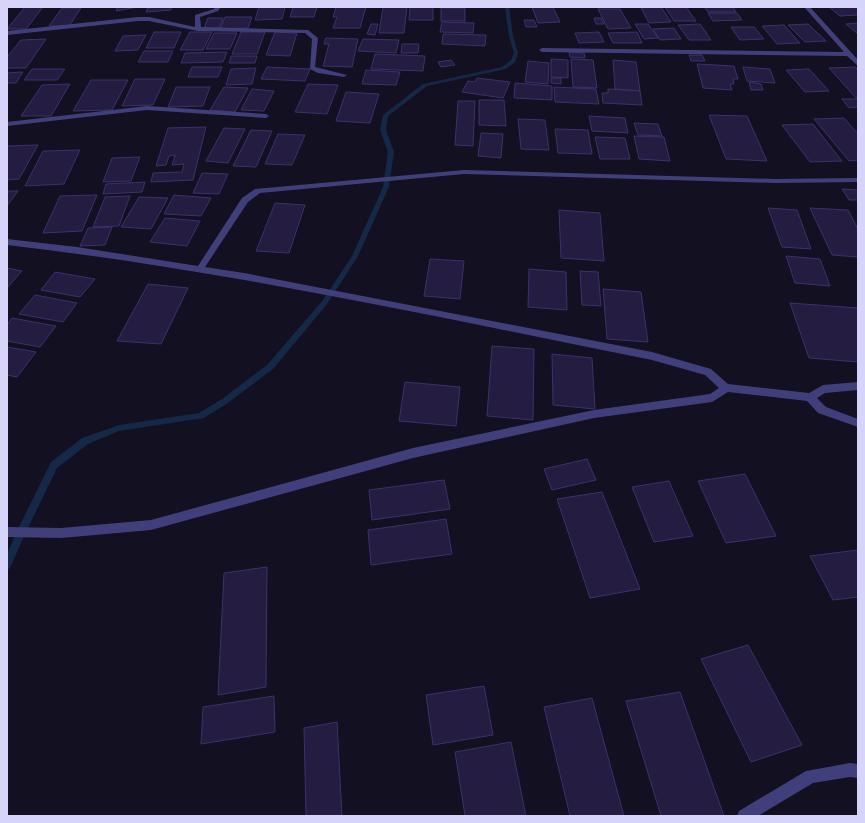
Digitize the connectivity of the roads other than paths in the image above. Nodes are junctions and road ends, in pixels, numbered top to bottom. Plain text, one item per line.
1 (218, 7) edge
2 (808, 7) edge
3 (198, 29) junction
4 (7, 33) edge
5 (542, 50) dead end
6 (847, 54) junction
7 (858, 64) edge
8 (344, 75) dead end
9 (266, 116) dead end
10 (7, 124) edge
11 (858, 180) edge
12 (7, 242) edge
13 (200, 270) junction
14 (858, 386) edge
15 (726, 388) junction
16 (810, 397) junction
17 (858, 423) edge
18 (7, 532) edge
19 (858, 771) edge
20 (744, 816) edge

1 - 3 street
2 - 6 street
3 - 4 street
3 - 8 street
5 - 6 street
6 - 7 street
9 - 10 street
11 - 13 street
12 - 13 street
13 - 15 street
14 - 16 street
15 - 16 street
15 - 18 street
16 - 17 street
19 - 20 street

